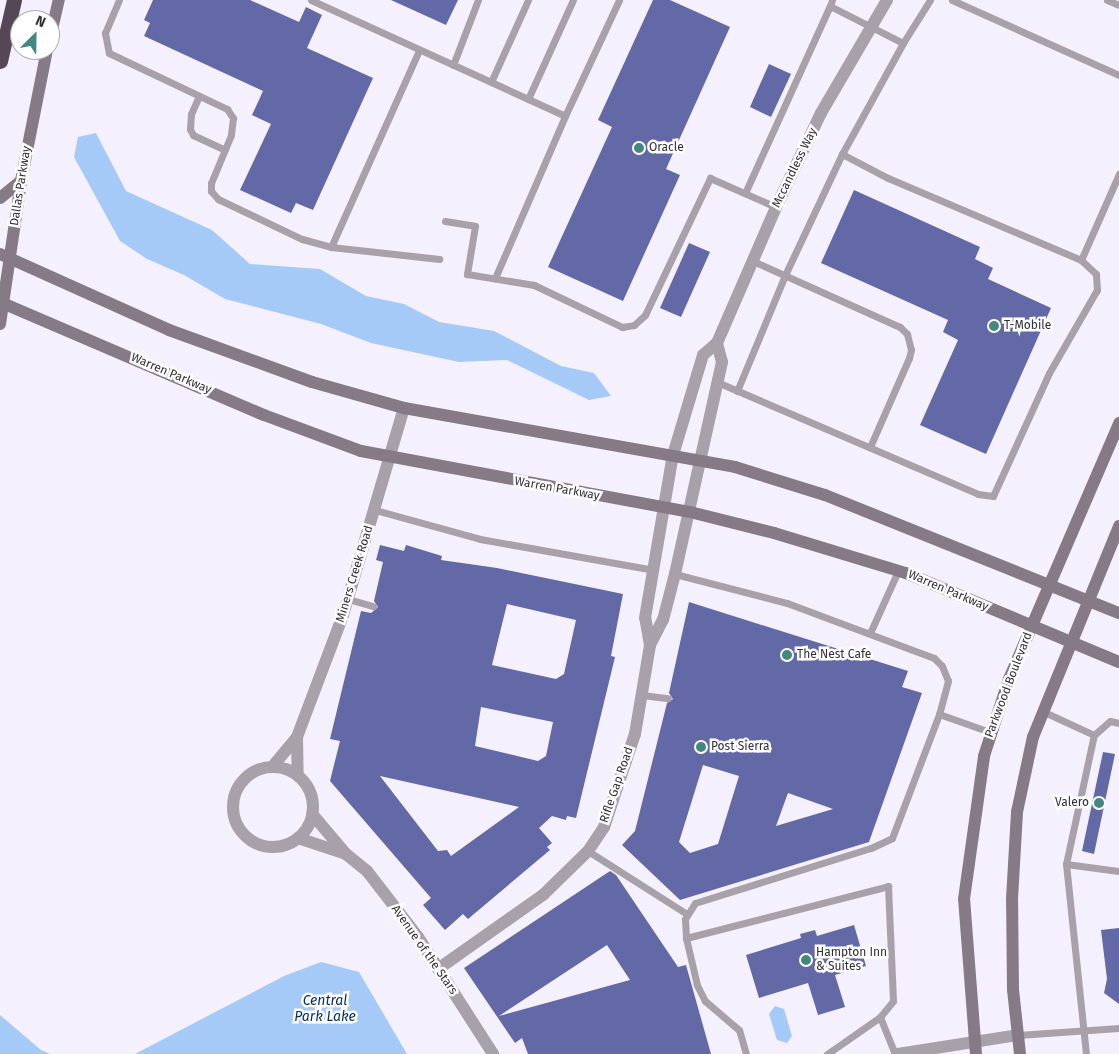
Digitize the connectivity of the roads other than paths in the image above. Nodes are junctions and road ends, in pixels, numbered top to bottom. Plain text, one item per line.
1 (14, 0) edge
2 (119, 0) edge
3 (311, 0) edge
4 (478, 0) edge
5 (528, 0) edge
6 (573, 0) edge
7 (619, 0) edge
8 (887, 0) edge
9 (930, 0) edge
10 (952, 0) edge
11 (1107, 0) edge
12 (831, 3) edge
13 (1119, 5) edge
14 (871, 28) junction
15 (903, 43) junction
16 (419, 50) junction
17 (45, 60) edge
18 (0, 61) edge
19 (453, 65) junction
20 (1119, 75) edge
21 (491, 82) junction
22 (199, 96) junction
23 (528, 99) junction
24 (565, 116) junction
25 (225, 150) junction
26 (842, 154) junction
27 (1119, 174) edge
28 (21, 181) junction
29 (745, 193) junction
30 (0, 198) edge
31 (776, 207) junction
32 (445, 220) dead end
33 (331, 247) junction
34 (5, 257) edge
35 (439, 259) dead end
36 (1081, 260) junction
37 (753, 261) junction
38 (785, 275) junction
39 (495, 278) junction
40 (2, 302) edge
41 (0, 324) edge
42 (717, 343) junction
43 (717, 382) junction
44 (737, 391) junction
45 (404, 408) junction
46 (1119, 423) edge
47 (870, 447) junction
48 (673, 455) junction
49 (390, 459) junction
50 (700, 460) junction
51 (665, 508) junction
52 (375, 510) junction
53 (690, 512) junction
54 (1119, 526) edge
55 (654, 570) junction
56 (898, 571) junction
57 (675, 574) junction
58 (1049, 585) junction
59 (348, 599) junction
60 (1087, 600) junction
61 (372, 606) dead end
62 (1119, 613) edge
63 (1031, 626) junction
64 (870, 633) junction
65 (1069, 642) junction
66 (650, 645) junction
67 (1119, 662) edge
68 (642, 695) junction
69 (668, 698) dead end
70 (1042, 712) junction
71 (939, 714) junction
72 (1119, 723) edge
73 (990, 732) junction
74 (1094, 735) junction
75 (297, 737) junction
76 (272, 767) junction
77 (298, 776) junction
78 (312, 814) junction
79 (298, 838) junction
80 (588, 851) junction
81 (346, 854) junction
82 (1066, 864) junction
83 (1119, 871) edge
84 (687, 914) junction
85 (686, 938) junction
86 (438, 969) junction
87 (880, 1017) junction
88 (1119, 1028) edge
89 (1083, 1031) junction
90 (1018, 1035) junction
91 (975, 1040) junction
92 (492, 1054) edge
93 (746, 1054) edge
94 (827, 1054) edge
95 (897, 1054) edge
96 (976, 1054) edge
97 (1020, 1054) edge
98 (1086, 1054) edge

1 - 18 highway
2 - 22 lane
3 - 16 lane
4 - 19 lane
5 - 21 lane
6 - 23 lane
7 - 24 lane
8 - 14 street, Mccandless Way
9 - 15 lane
10 - 20 lane
11 - 13 lane
12 - 14 lane
12 - 29 lane
14 - 15 lane
14 - 31 street, Mccandless Way
15 - 26 lane
16 - 19 lane
16 - 33 lane
17 - 28 main road, Dallas Parkway
19 - 21 lane
21 - 23 lane
22 - 25 lane
22 - 25 lane
23 - 24 lane
24 - 39 lane
25 - 33 lane
26 - 36 lane
26 - 38 lane
27 - 36 lane
28 - 30 main road
28 - 34 main road, Dallas Parkway
29 - 31 lane
29 - 39 lane
31 - 37 street, Mccandless Way
32 - 39 lane
33 - 35 lane
34 - 40 main road, Dallas Parkway
34 - 45 main road
36 - 47 lane
37 - 38 lane
37 - 42 street, Mccandless Way
38 - 44 lane
38 - 47 lane
40 - 41 main road, Dallas Parkway
40 - 49 main road, Warren Parkway
42 - 43 street
42 - 48 street, Mccandless Way
43 - 44 lane
43 - 50 street
44 - 47 lane
45 - 48 main road
45 - 49 street, Miners Creek Road
46 - 58 main road, Parkwood Boulevard
48 - 50 main road
48 - 51 street, Rifle Gap Road
49 - 51 main road, Warren Parkway
49 - 52 street, Miners Creek Road
50 - 53 street, Rifle Gap Road
50 - 58 main road
51 - 53 main road, Warren Parkway
51 - 55 street, Rifle Gap Road
52 - 55 lane
52 - 59 street, Miners Creek Road
53 - 56 main road, Warren Parkway
53 - 57 street, Rifle Gap Road
54 - 60 main road
55 - 66 street, Rifle Gap Road
56 - 63 main road, Warren Parkway
56 - 64 lane
57 - 64 lane
57 - 66 street, Rifle Gap Road
58 - 60 main road
58 - 63 main road, Parkwood Boulevard
59 - 61 lane
59 - 75 street, Miners Creek Road
60 - 62 main road
60 - 65 main road
63 - 65 main road, Warren Parkway
63 - 73 main road, Parkwood Boulevard
64 - 71 lane
65 - 67 main road, Warren Parkway
65 - 70 main road
66 - 68 street, Rifle Gap Road
68 - 69 lane
68 - 80 street, Rifle Gap Road
70 - 74 lane
70 - 90 main road
71 - 73 lane
71 - 84 lane
72 - 74 lane
73 - 91 main road, Parkwood Boulevard
74 - 82 lane
75 - 76 street, Miners Creek Road
75 - 77 street, Miners Creek Road
76 - 77 street
76 - 79 street
77 - 78 street
78 - 79 street
78 - 81 street, Avenue of the Stars
79 - 81 street, Avenue of the Stars
80 - 84 lane
80 - 86 street, Rifle Gap Road
81 - 86 street, Avenue of the Stars
82 - 83 lane
82 - 89 lane
84 - 85 lane
85 - 87 lane
85 - 93 lane
86 - 92 street, Avenue of the Stars
87 - 94 lane
87 - 95 lane
88 - 89 lane
89 - 90 lane
89 - 98 lane
90 - 91 street
90 - 97 main road
91 - 95 street
91 - 96 main road, Parkwood Boulevard

